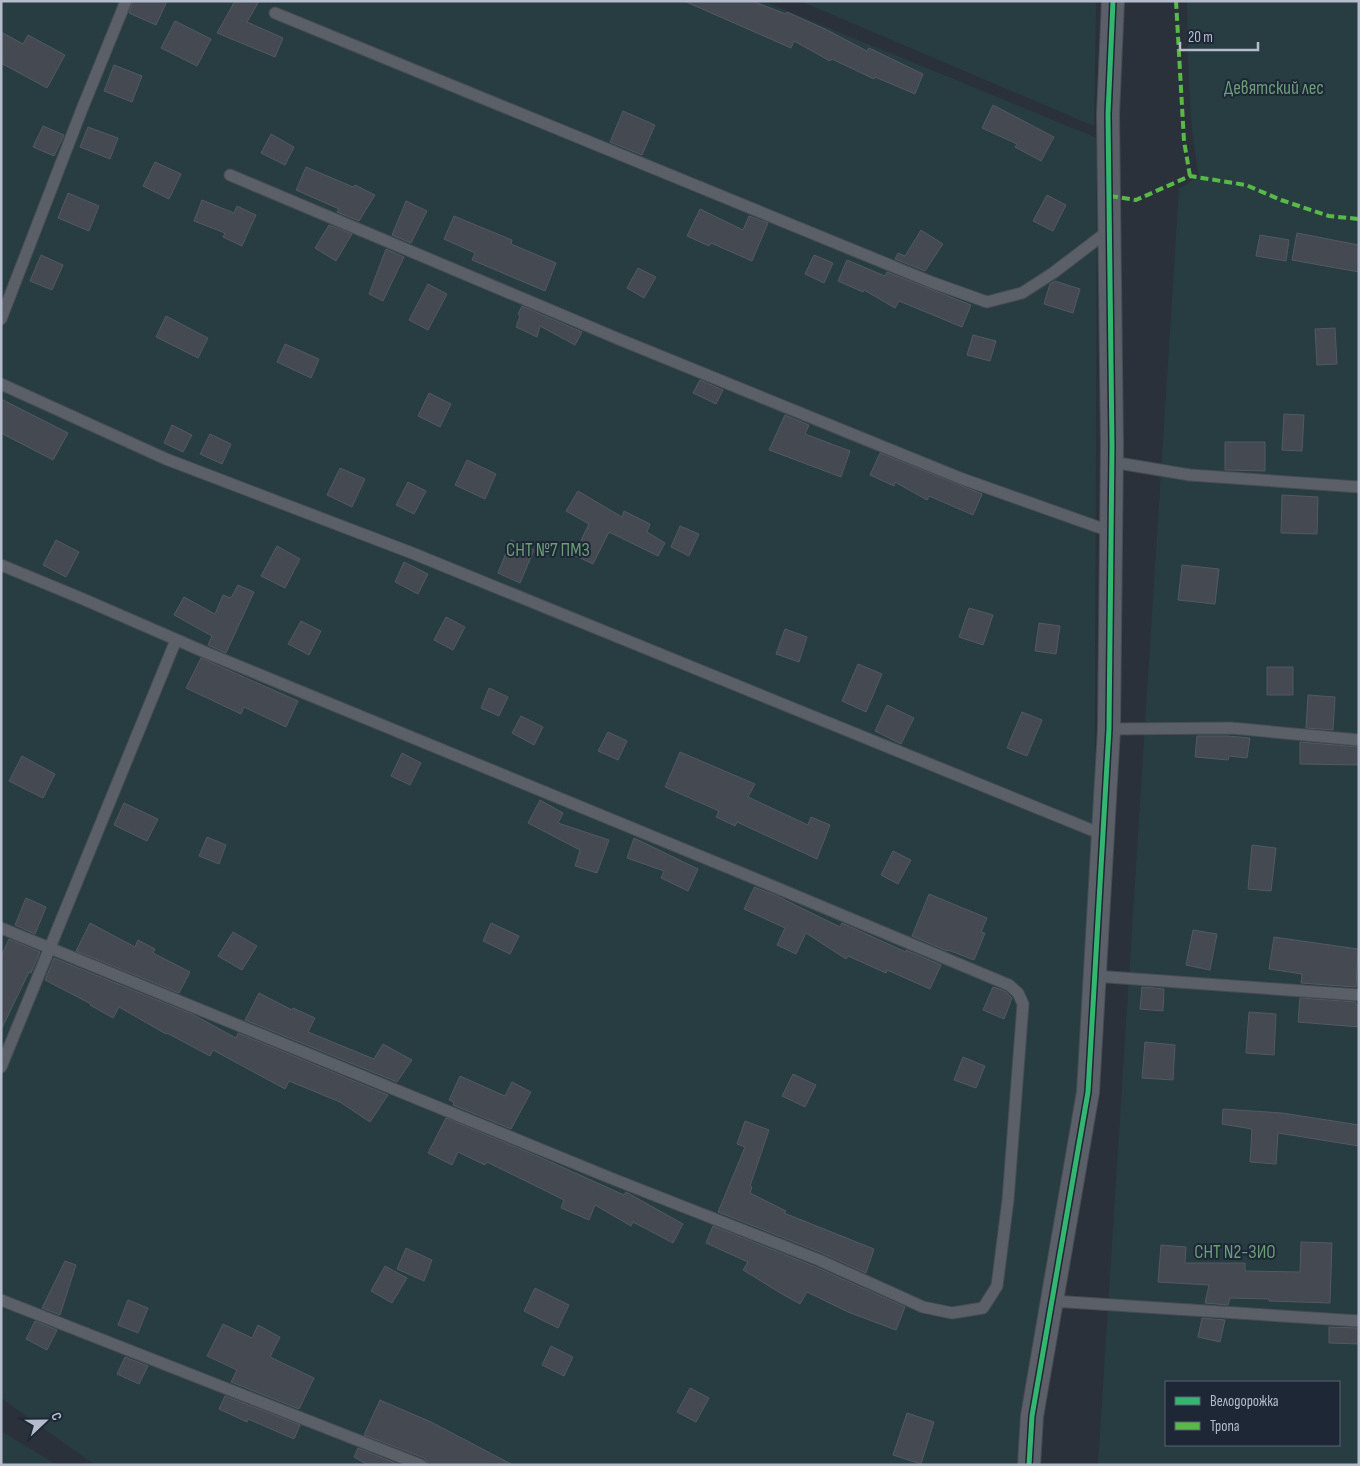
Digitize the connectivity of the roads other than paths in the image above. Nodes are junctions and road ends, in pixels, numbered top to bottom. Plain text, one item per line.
1 (126, 1) edge
2 (1113, 1) edge
3 (275, 14) dead end
4 (230, 175) dead end
5 (1110, 226) junction
6 (1, 319) edge
7 (1, 384) edge
8 (1112, 462) junction
9 (1359, 487) edge
10 (1112, 532) junction
11 (1, 565) edge
12 (176, 640) junction
13 (1109, 729) junction
14 (1359, 740) edge
15 (1094, 832) dead end
16 (1, 928) edge
17 (50, 948) junction
18 (1094, 976) junction
19 (1359, 996) edge
20 (1, 1067) edge
21 (1, 1300) edge
22 (1052, 1301) junction
23 (1359, 1321) edge
24 (421, 1465) edge
25 (1029, 1465) edge

1 - 6 lane
2 - 5 street
3 - 5 lane
4 - 10 lane
5 - 8 street
7 - 15 lane
8 - 9 lane
8 - 10 street
10 - 13 street
11 - 12 lane
12 - 17 lane
12 - 17 lane
13 - 14 lane
13 - 18 street
16 - 17 lane
17 - 20 lane
18 - 19 lane
18 - 22 street
21 - 24 lane
22 - 23 lane
22 - 25 street

